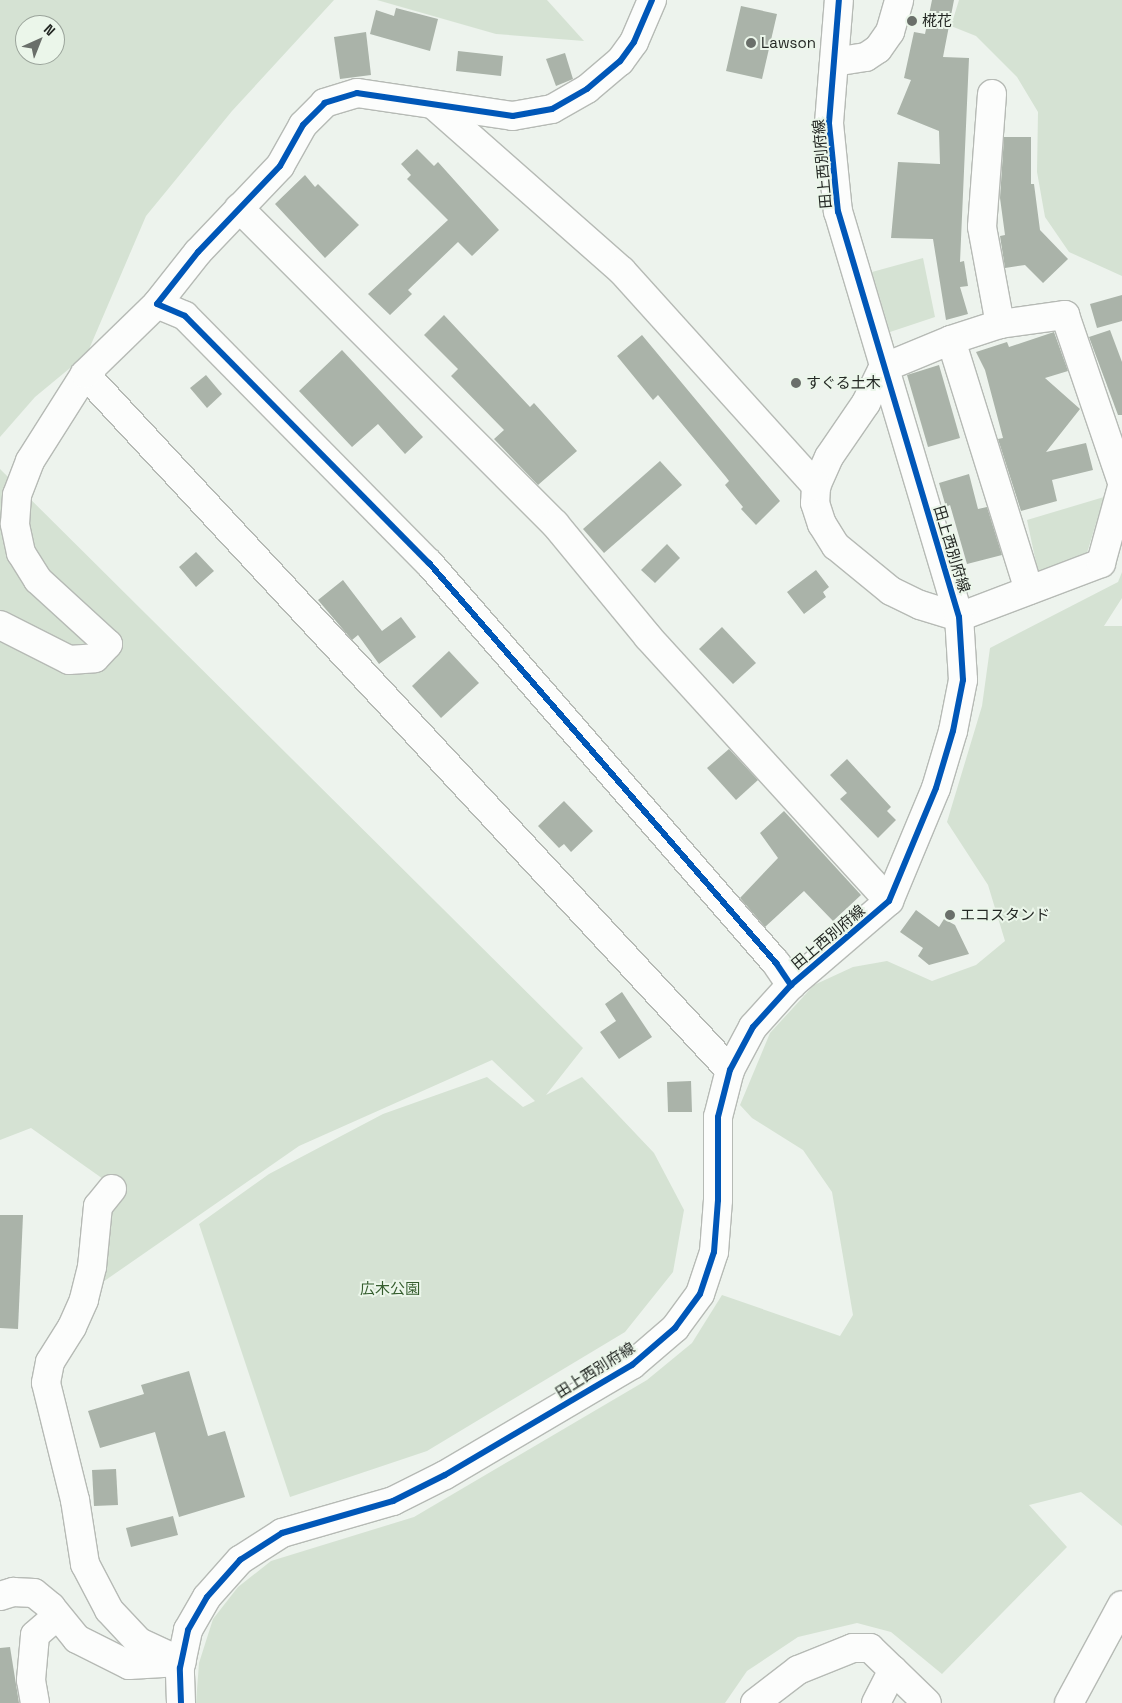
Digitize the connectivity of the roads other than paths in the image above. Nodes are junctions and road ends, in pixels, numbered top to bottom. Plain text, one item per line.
1 (652, 0) edge
2 (839, 0) edge
3 (899, 0) edge
4 (834, 62) junction
5 (992, 94) dead end
6 (436, 107) junction
7 (239, 208) junction
8 (157, 304) junction
9 (1000, 324) junction
10 (950, 340) junction
11 (883, 368) junction
12 (86, 374) junction
13 (1122, 482) edge
14 (816, 486) junction
15 (1122, 487) edge
16 (1029, 590) junction
17 (959, 617) junction
18 (0, 626) edge
19 (889, 901) junction
20 (791, 985) junction
21 (730, 1070) junction
22 (112, 1189) dead end
23 (0, 1596) edge
24 (1122, 1605) edge
25 (57, 1616) junction
26 (182, 1662) junction
27 (893, 1670) junction
28 (35, 1703) edge
29 (181, 1703) edge
30 (755, 1703) edge
31 (876, 1703) edge
32 (927, 1703) edge
33 (1069, 1703) edge

1 - 6 street
2 - 4 street, 田上西別府線
3 - 4 street
4 - 11 street, 田上西別府線
5 - 9 street
6 - 7 street
6 - 14 street
7 - 8 street
7 - 19 street
8 - 12 street
8 - 20 street
9 - 10 street
9 - 13 street
10 - 11 street
10 - 16 street
11 - 14 street
11 - 17 street, 田上西別府線
12 - 18 street
12 - 21 street
14 - 17 street
15 - 16 street
16 - 17 street
17 - 19 street, 田上西別府線
19 - 20 street, 田上西別府線
20 - 21 street, 田上西別府線
21 - 26 street, 田上西別府線
22 - 26 street
23 - 25 street
24 - 33 street
25 - 26 street
25 - 28 street
26 - 29 street, 田上西別府線
27 - 30 street
27 - 31 street
27 - 32 street

